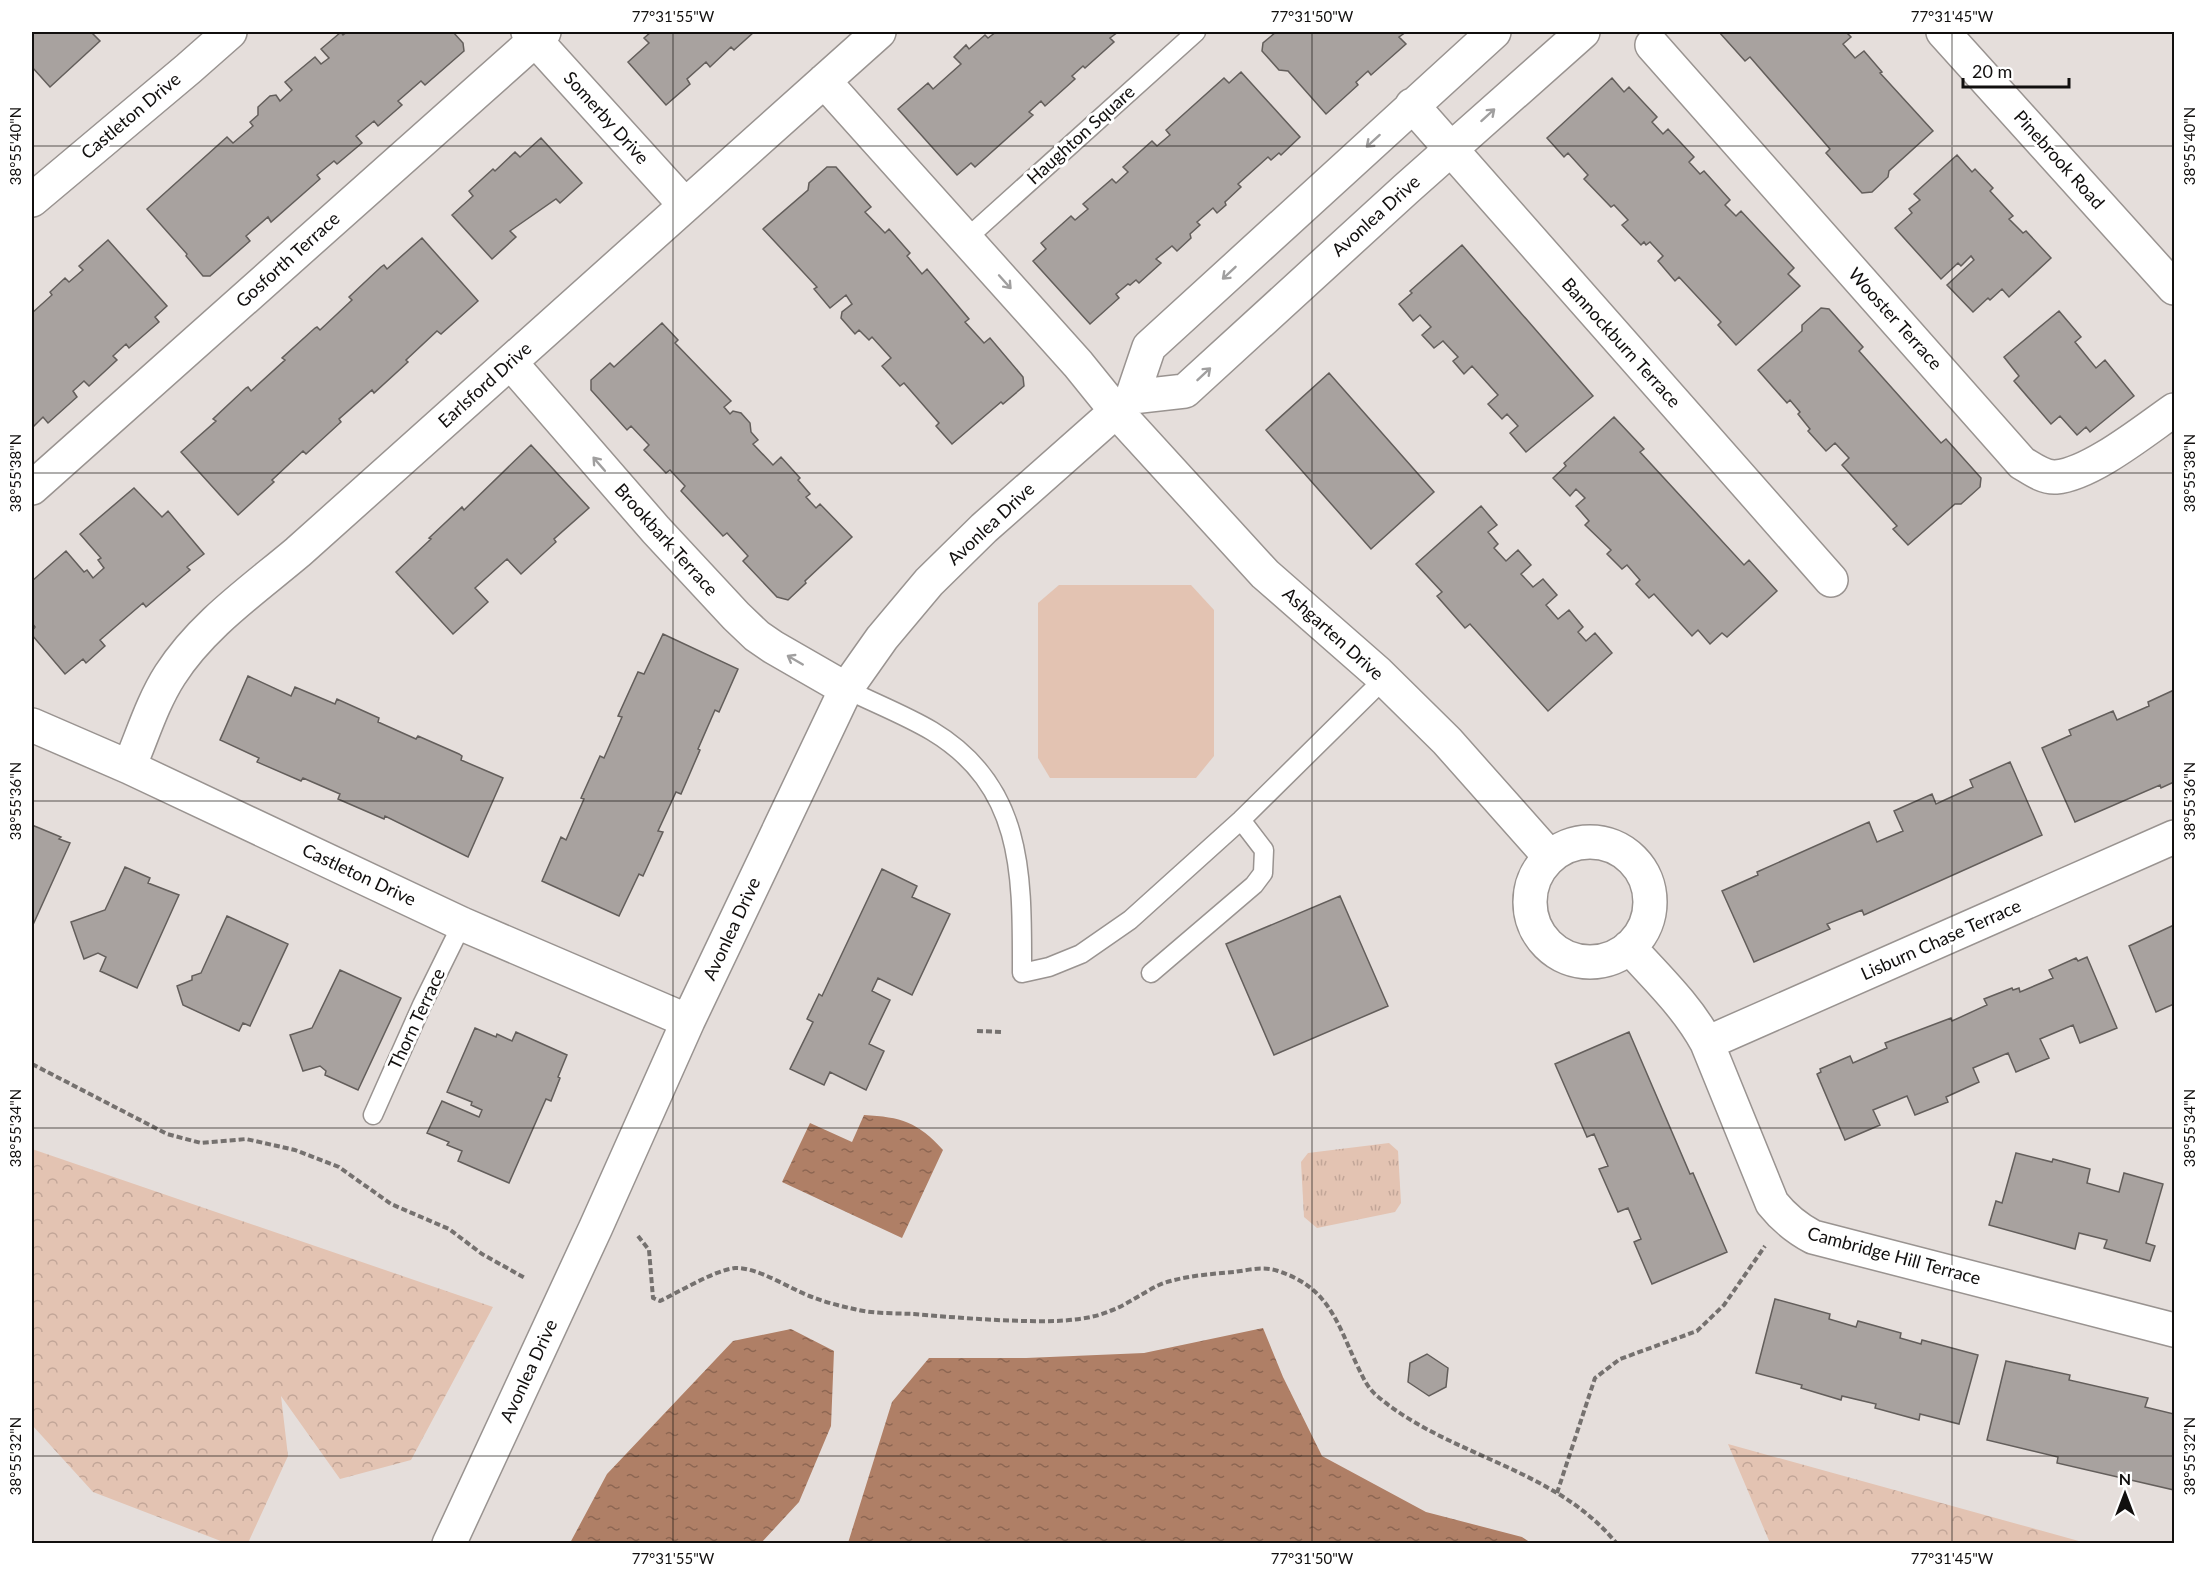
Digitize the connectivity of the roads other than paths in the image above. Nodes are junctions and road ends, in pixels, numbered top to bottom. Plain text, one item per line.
1 (230, 32) edge
2 (879, 32) edge
3 (1196, 32) edge
4 (1494, 32) edge
5 (1582, 32) edge
6 (1942, 32) edge
7 (535, 34) edge
8 (1652, 45) dead end
9 (824, 81) junction
10 (1412, 105) junction
11 (1450, 150) junction
12 (32, 200) edge
13 (685, 205) junction
14 (966, 239) junction
15 (2175, 288) edge
16 (511, 363) junction
17 (1124, 404) junction
18 (2175, 410) edge
19 (32, 488) edge
20 (1831, 579) dead end
21 (1384, 679) junction
22 (846, 689) junction
23 (32, 724) edge
24 (129, 767) junction
25 (1241, 820) junction
26 (2175, 837) edge
27 (1550, 857) junction
28 (462, 924) junction
29 (1629, 947) junction
30 (1151, 973) dead end
31 (688, 1021) junction
32 (1707, 1043) junction
33 (373, 1115) dead end
34 (2175, 1330) edge
35 (449, 1544) edge

1 - 12 street, Castleton Drive
2 - 9 street, Earlsford Drive
3 - 14 lane, Haughton Square
4 - 10 street, Avonlea Drive
11 -> 5 street, Avonlea Drive
6 - 15 street, Pinebrook Road
7 - 13 street, Somerby Drive
7 - 19 street, Gosforth Terrace
8 - 18 street, Wooster Terrace
9 - 13 street, Earlsford Drive
9 - 14 street
10 - 11 street, Bannockburn Terrace
10 -> 17 street, Avonlea Drive
17 -> 11 street, Avonlea Drive
11 - 20 street, Bannockburn Terrace
13 - 16 street, Earlsford Drive
14 -> 17 street
22 -> 16 street, Brookbark Terrace
16 - 24 street, Earlsford Drive
17 - 21 street, Ashgarten Drive
17 - 22 street, Avonlea Drive
21 - 25 lane
21 - 27 street, Ashgarten Drive
22 - 25 lane
22 - 31 street, Avonlea Drive
23 - 24 street, Castleton Drive
24 - 28 street, Castleton Drive
25 - 30 lane
26 - 32 street, Lisburn Chase Terrace
27 - 29 street
27 - 29 street
28 - 31 street, Castleton Drive
28 - 33 lane, Thorn Terrace
29 - 32 street, Cambridge Hill Terrace
31 - 35 street, Avonlea Drive
32 - 34 street, Cambridge Hill Terrace

